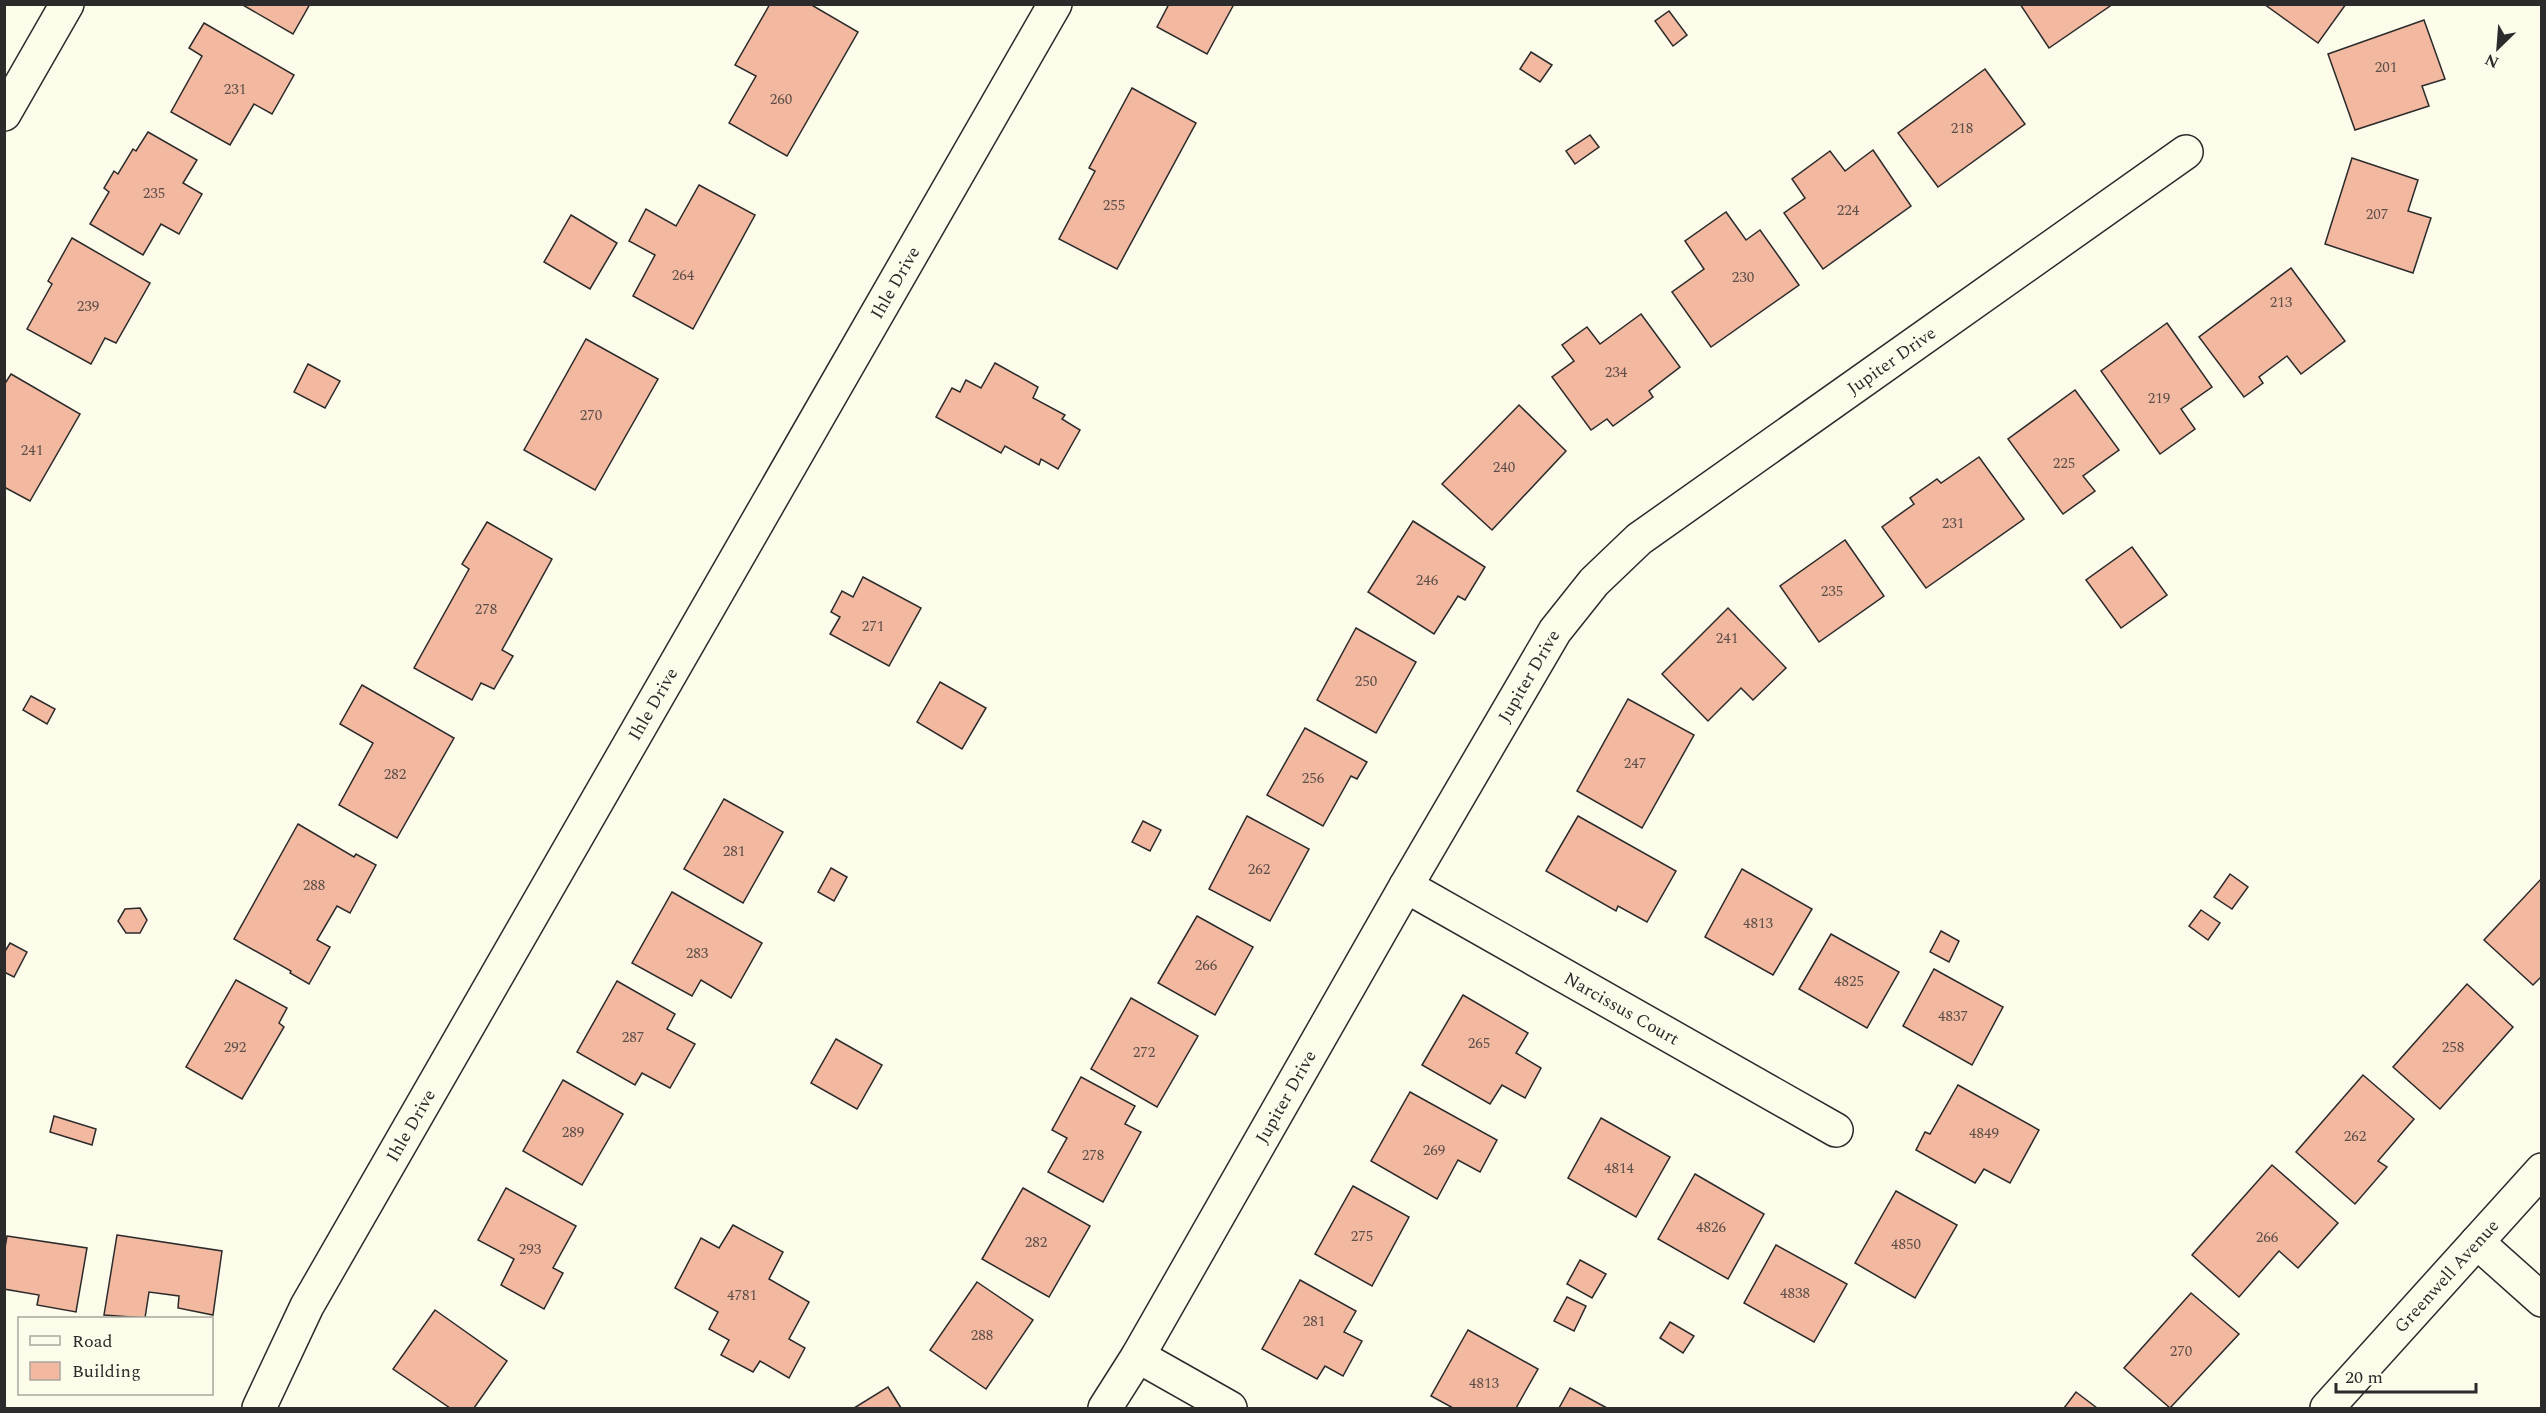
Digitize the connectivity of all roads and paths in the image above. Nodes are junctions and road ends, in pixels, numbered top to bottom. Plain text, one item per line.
1 (67, 4) edge
2 (1054, 4) edge
3 (4, 114) edge
4 (2186, 152) dead end
5 (1406, 886) junction
6 (1836, 1131) dead end
7 (2541, 1170) edge
8 (2477, 1242) junction
9 (2541, 1300) edge
10 (1138, 1356) junction
11 (259, 1408) edge
12 (1105, 1408) edge
13 (1230, 1408) edge
14 (2327, 1408) edge

1 - 3 street
2 - 11 street, Ihle Drive
4 - 5 street, Jupiter Drive
5 - 6 street, Narcissus Court
5 - 10 street, Jupiter Drive
7 - 8 street, Greenwell Avenue
8 - 9 street
8 - 14 street, Greenwell Avenue
10 - 12 street, Jupiter Drive
10 - 13 street

